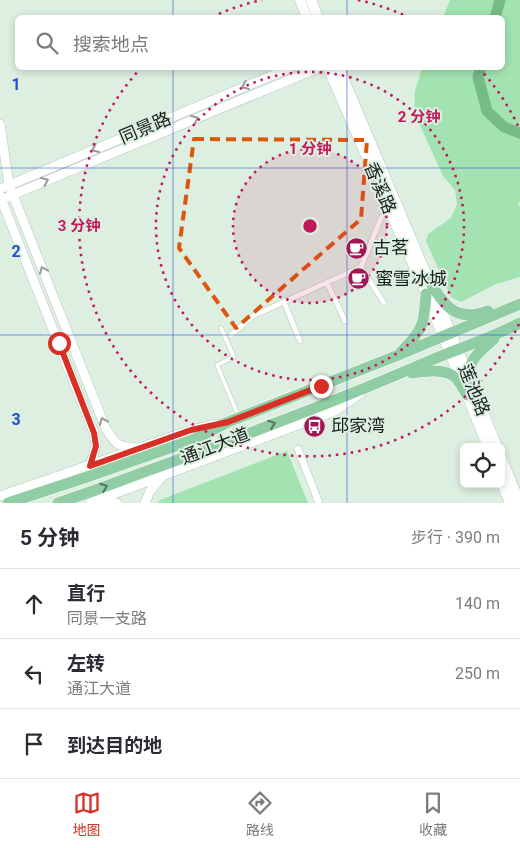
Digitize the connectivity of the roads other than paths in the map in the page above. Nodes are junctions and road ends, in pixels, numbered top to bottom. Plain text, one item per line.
1 (300, 0) edge
2 (311, 0) edge
3 (306, 15) edge
4 (317, 15) edge
5 (285, 70) edge
6 (313, 70) edge
7 (329, 70) edge
8 (340, 70) edge
9 (0, 124) edge
10 (9, 185) junction
11 (0, 190) edge
12 (12, 194) junction
13 (1, 198) edge
14 (382, 216) dead end
15 (361, 267) junction
16 (429, 280) junction
17 (327, 283) junction
18 (426, 294) junction
19 (284, 302) junction
20 (384, 304) dead end
21 (519, 305) edge
22 (345, 321) dead end
23 (520, 323) edge
24 (221, 328) dead end
25 (520, 328) edge
26 (499, 334) junction
27 (231, 335) dead end
28 (447, 335) junction
29 (300, 341) dead end
30 (454, 351) junction
31 (396, 356) junction
32 (393, 377) junction
33 (371, 387) junction
34 (471, 393) junction
35 (234, 420) junction
36 (487, 443) edge
37 (495, 443) edge
38 (138, 448) junction
39 (298, 449) dead end
40 (90, 466) junction
41 (505, 467) edge
42 (162, 477) junction
43 (504, 488) edge
44 (0, 496) edge
45 (8, 503) edge
46 (58, 503) edge
47 (91, 503) edge
48 (117, 503) edge
49 (145, 503) edge
50 (319, 503) edge
51 (510, 503) edge
52 (520, 503) edge

1 - 3 main road
2 - 4 main road
5 -> 10 street, 同景路
12 -> 6 street
7 - 18 main road, 香溪路
8 - 16 main road, 香溪路
9 - 10 street
10 - 11 street, 同景路
10 - 12 street
12 - 13 street
38 -> 12 street
13 - 40 street
14 - 15 street
15 - 17 street
15 - 20 street
16 - 21 main road
16 - 28 main road, 香溪路
17 - 19 street
17 - 22 street
18 - 28 main road, 香溪路
18 - 31 main road
19 - 27 street
19 - 29 street
21 - 28 main road, 通江大道
23 - 26 main road, 通江大道
24 - 35 lane
25 - 26 street, 通江大道
26 - 30 main road, 通江大道
26 - 34 main road
28 - 30 main road, 莲池路
28 - 31 main road, 通江大道
30 - 32 main road, 通江大道
30 - 34 main road, 莲池路
31 - 35 main road, 通江大道
32 - 33 main road, 通江大道
32 - 34 main road
33 - 42 street, 通江大道
46 -> 33 main road, 通江大道
34 - 36 main road, 莲池路
34 - 37 main road, 莲池路
35 - 38 street, 通江大道
35 - 45 main road, 通江大道
38 - 40 street, 通江大道
39 - 50 street
40 - 44 street, 通江大道
41 - 52 main road
42 - 47 street, 通江大道
42 - 49 street
43 - 51 main road
47 - 48 street

